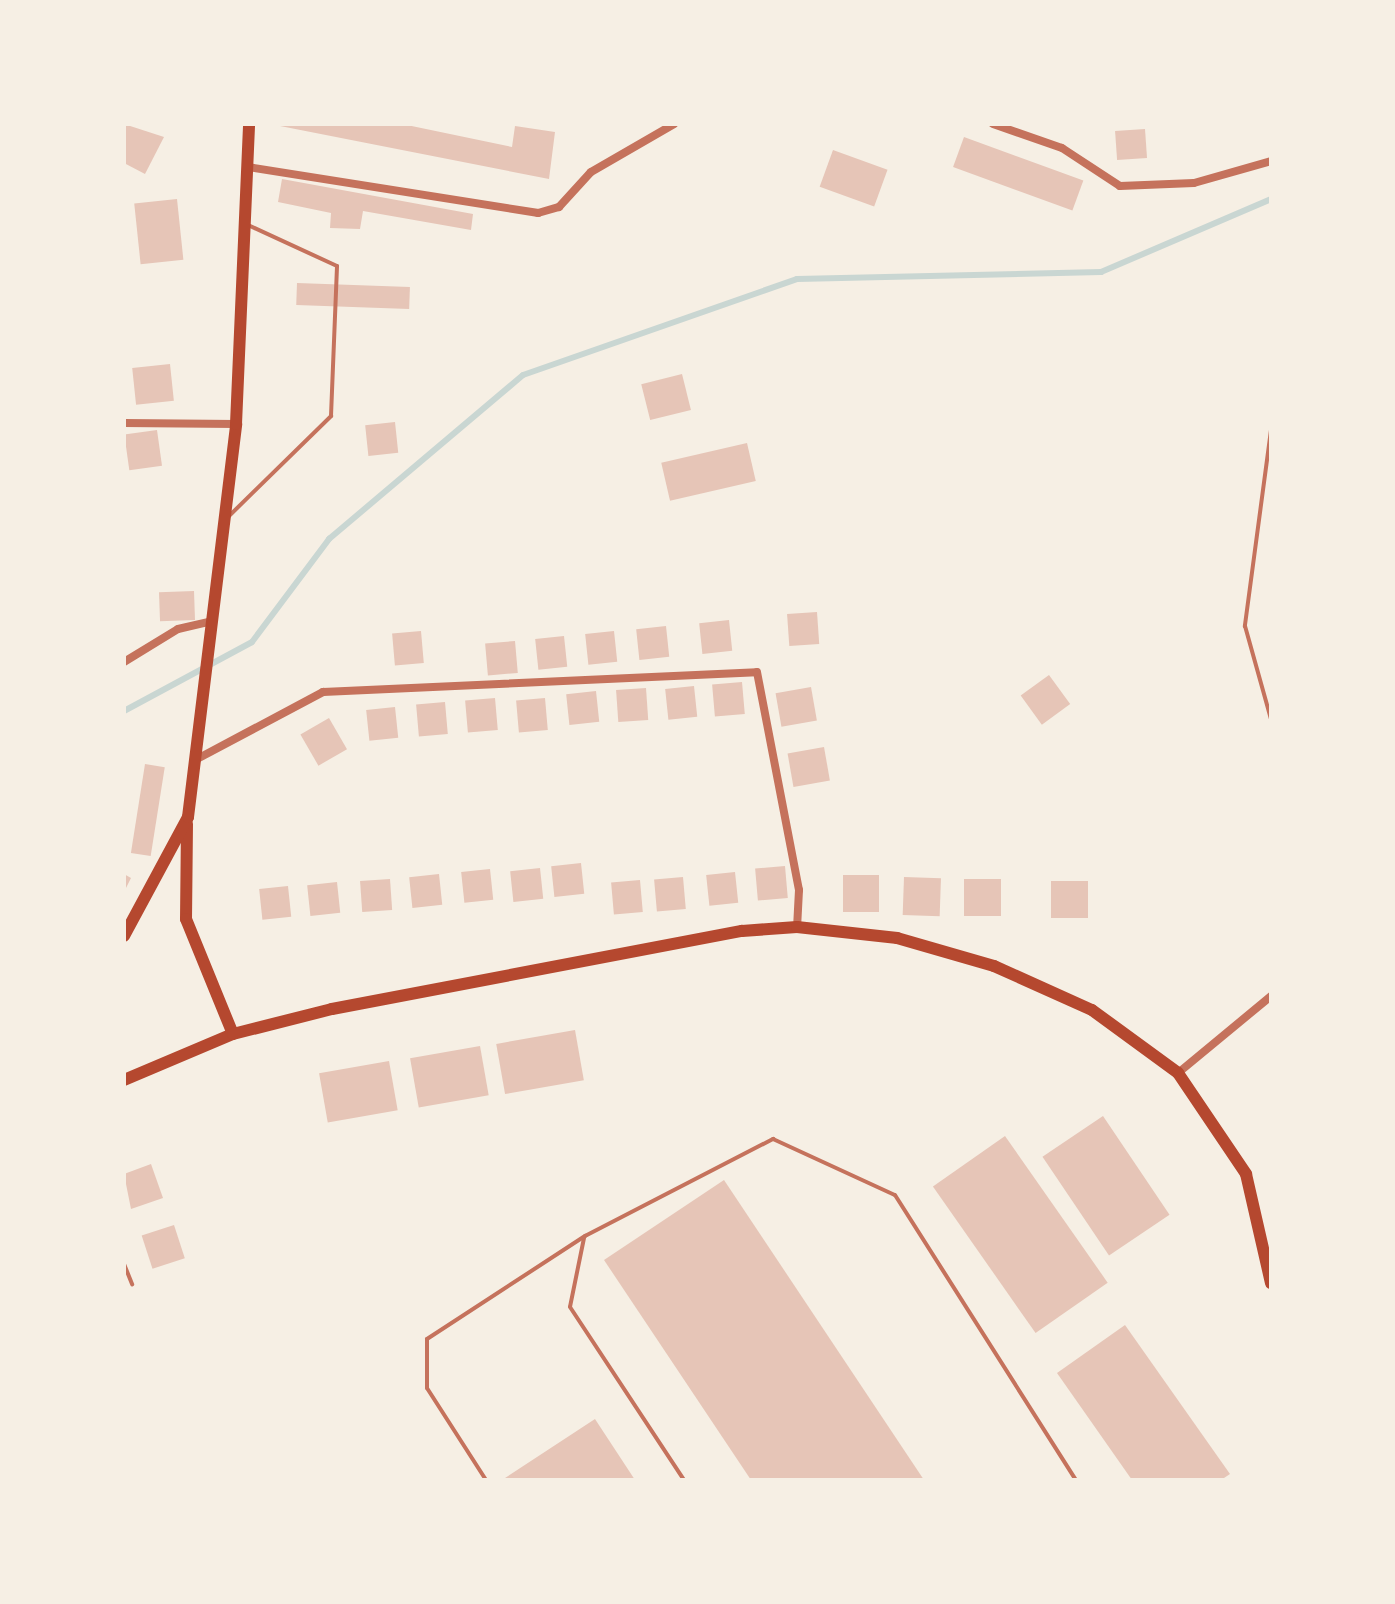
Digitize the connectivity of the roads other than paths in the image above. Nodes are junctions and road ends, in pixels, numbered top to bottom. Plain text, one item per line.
1 (249, 124) edge
2 (674, 124) edge
3 (993, 124) edge
4 (1271, 161) edge
5 (248, 167) junction
6 (248, 225) junction
7 (124, 423) edge
8 (236, 424) junction
9 (1271, 430) edge
10 (225, 520) junction
11 (217, 620) junction
12 (124, 662) edge
13 (1271, 719) edge
14 (197, 759) junction
15 (188, 817) junction
16 (797, 927) junction
17 (124, 936) edge
18 (1271, 996) edge
19 (233, 1034) junction
20 (1178, 1073) junction
21 (124, 1080) edge
22 (585, 1236) junction
23 (124, 1264) edge
24 (1271, 1283) edge
25 (132, 1284) dead end
26 (486, 1480) edge
27 (684, 1480) edge
28 (1076, 1480) edge

1 - 5 main road
2 - 5 street
3 - 4 street
5 - 6 main road
6 - 8 main road
6 - 10 lane
7 - 8 street
8 - 10 main road
9 - 13 lane
10 - 11 main road
11 - 12 street
11 - 14 main road
14 - 15 main road
14 - 16 street
15 - 17 main road
15 - 19 main road
16 - 19 main road
16 - 20 main road
18 - 20 street
19 - 21 main road
20 - 24 main road
22 - 26 lane
22 - 27 lane
22 - 28 lane
23 - 25 lane

